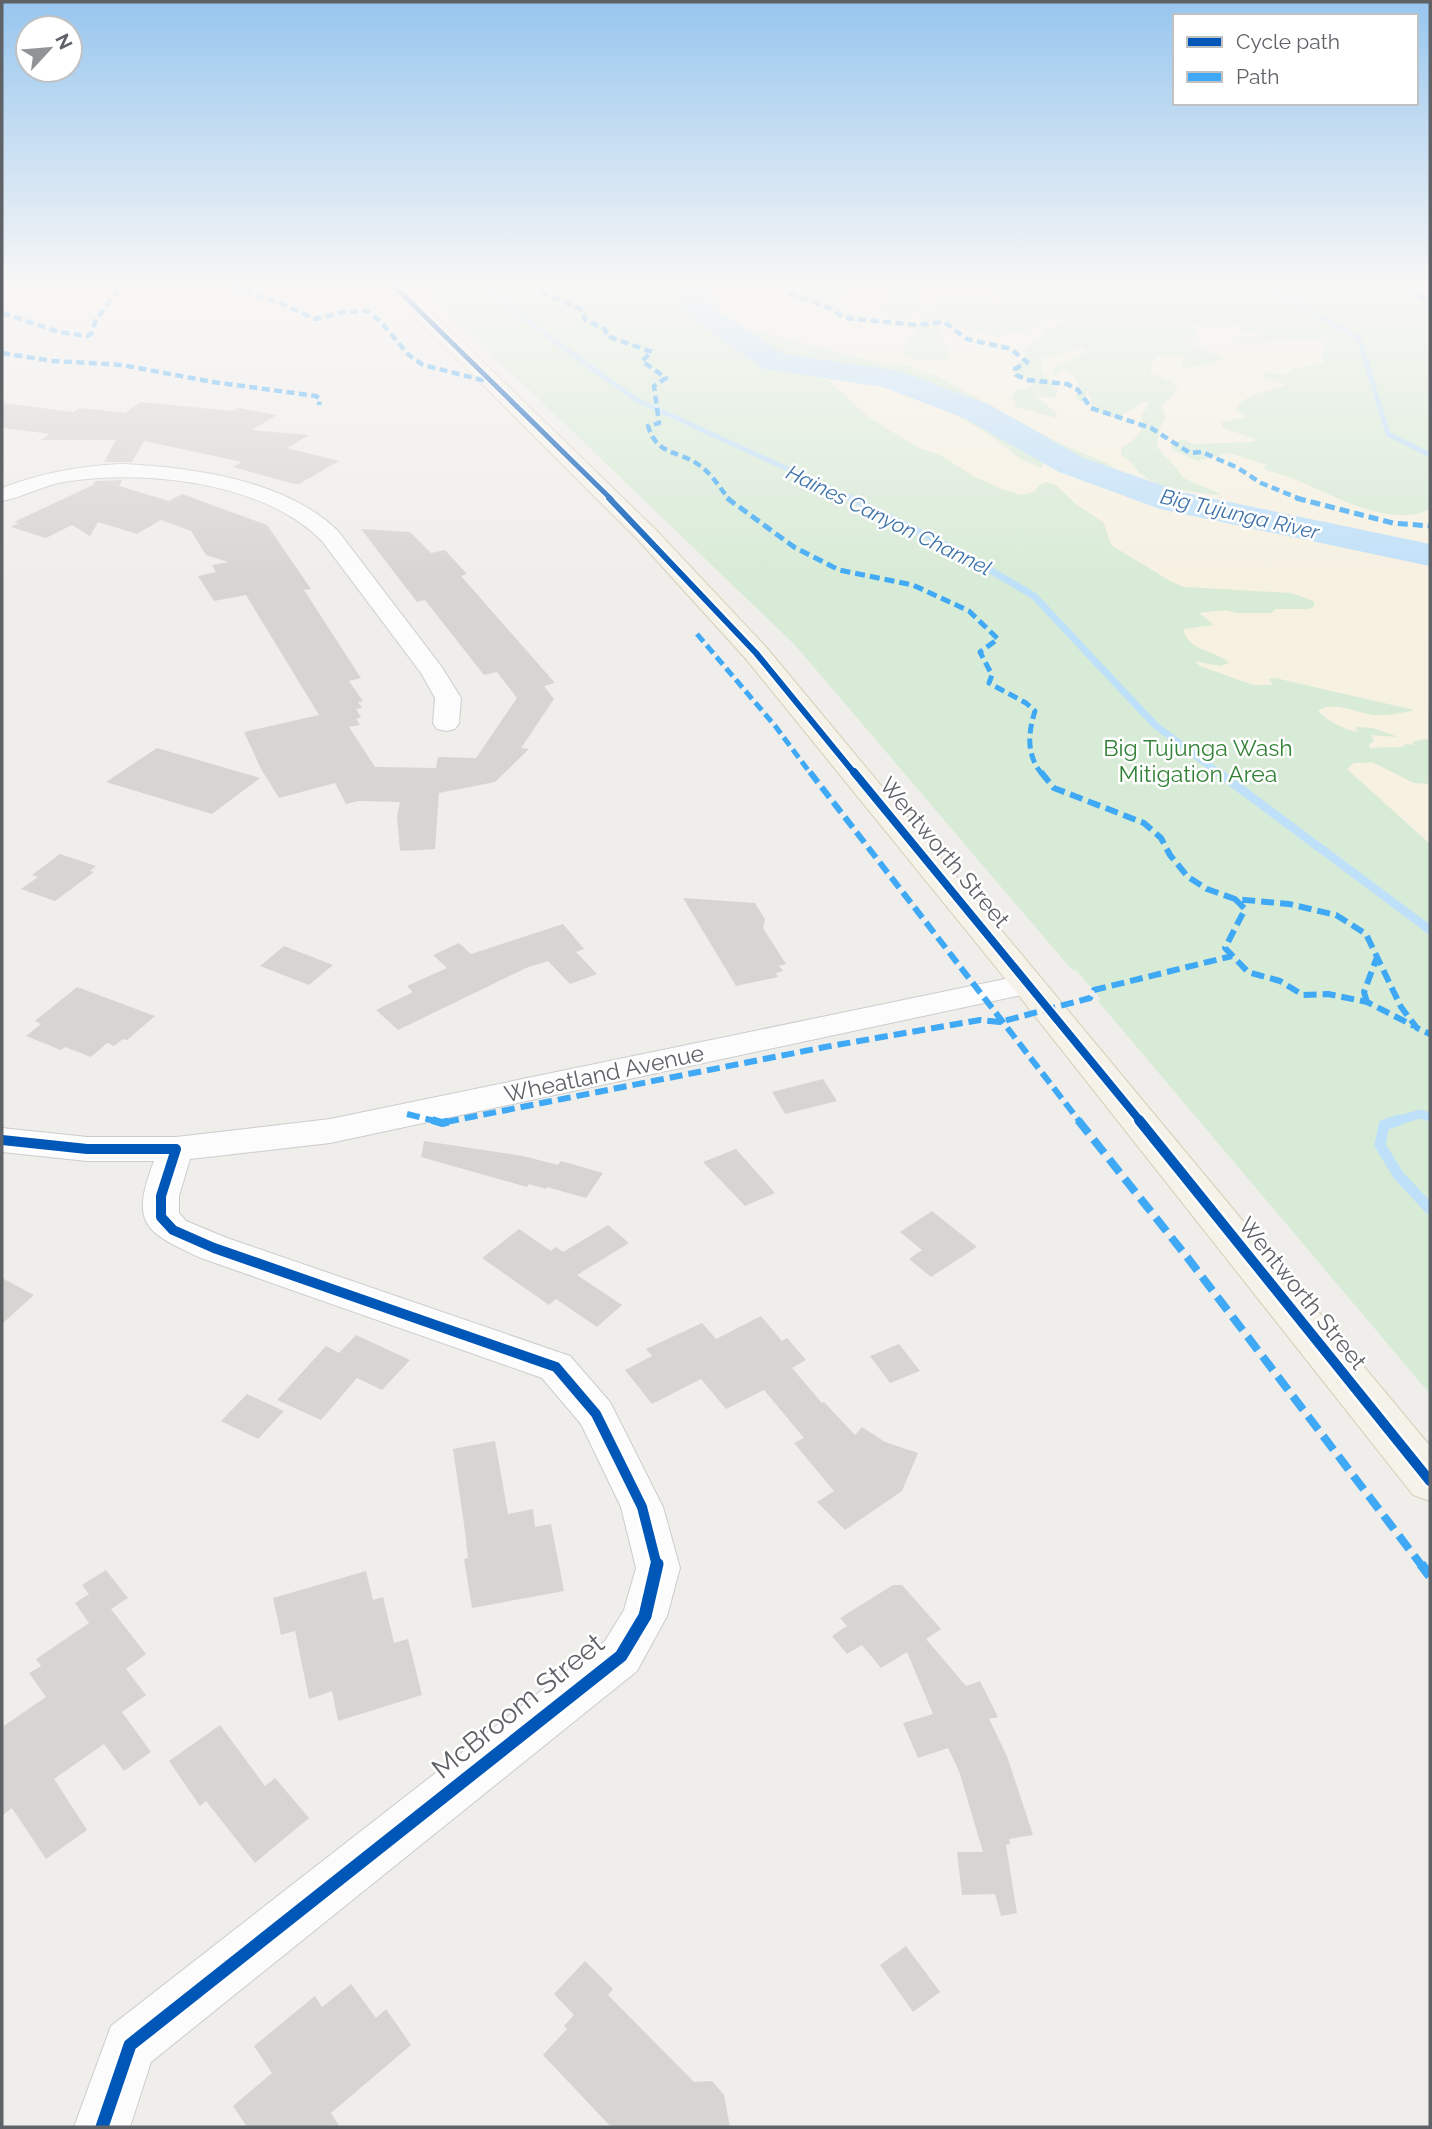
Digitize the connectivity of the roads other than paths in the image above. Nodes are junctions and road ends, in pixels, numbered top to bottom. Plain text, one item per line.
1 (492, 382) edge
2 (2, 470) edge
3 (24, 485) junction
4 (2, 495) edge
5 (446, 723) dead end
6 (1029, 984) junction
7 (2, 1140) edge
8 (176, 1149) junction
9 (1430, 1481) edge
10 (102, 2127) edge

1 - 6 main road, Wentworth Street
2 - 3 street
3 - 4 street
3 - 5 street
6 - 8 street, Wheatland Avenue
6 - 9 main road, Wentworth Street
7 - 8 street
8 - 10 street, McBroom Street

